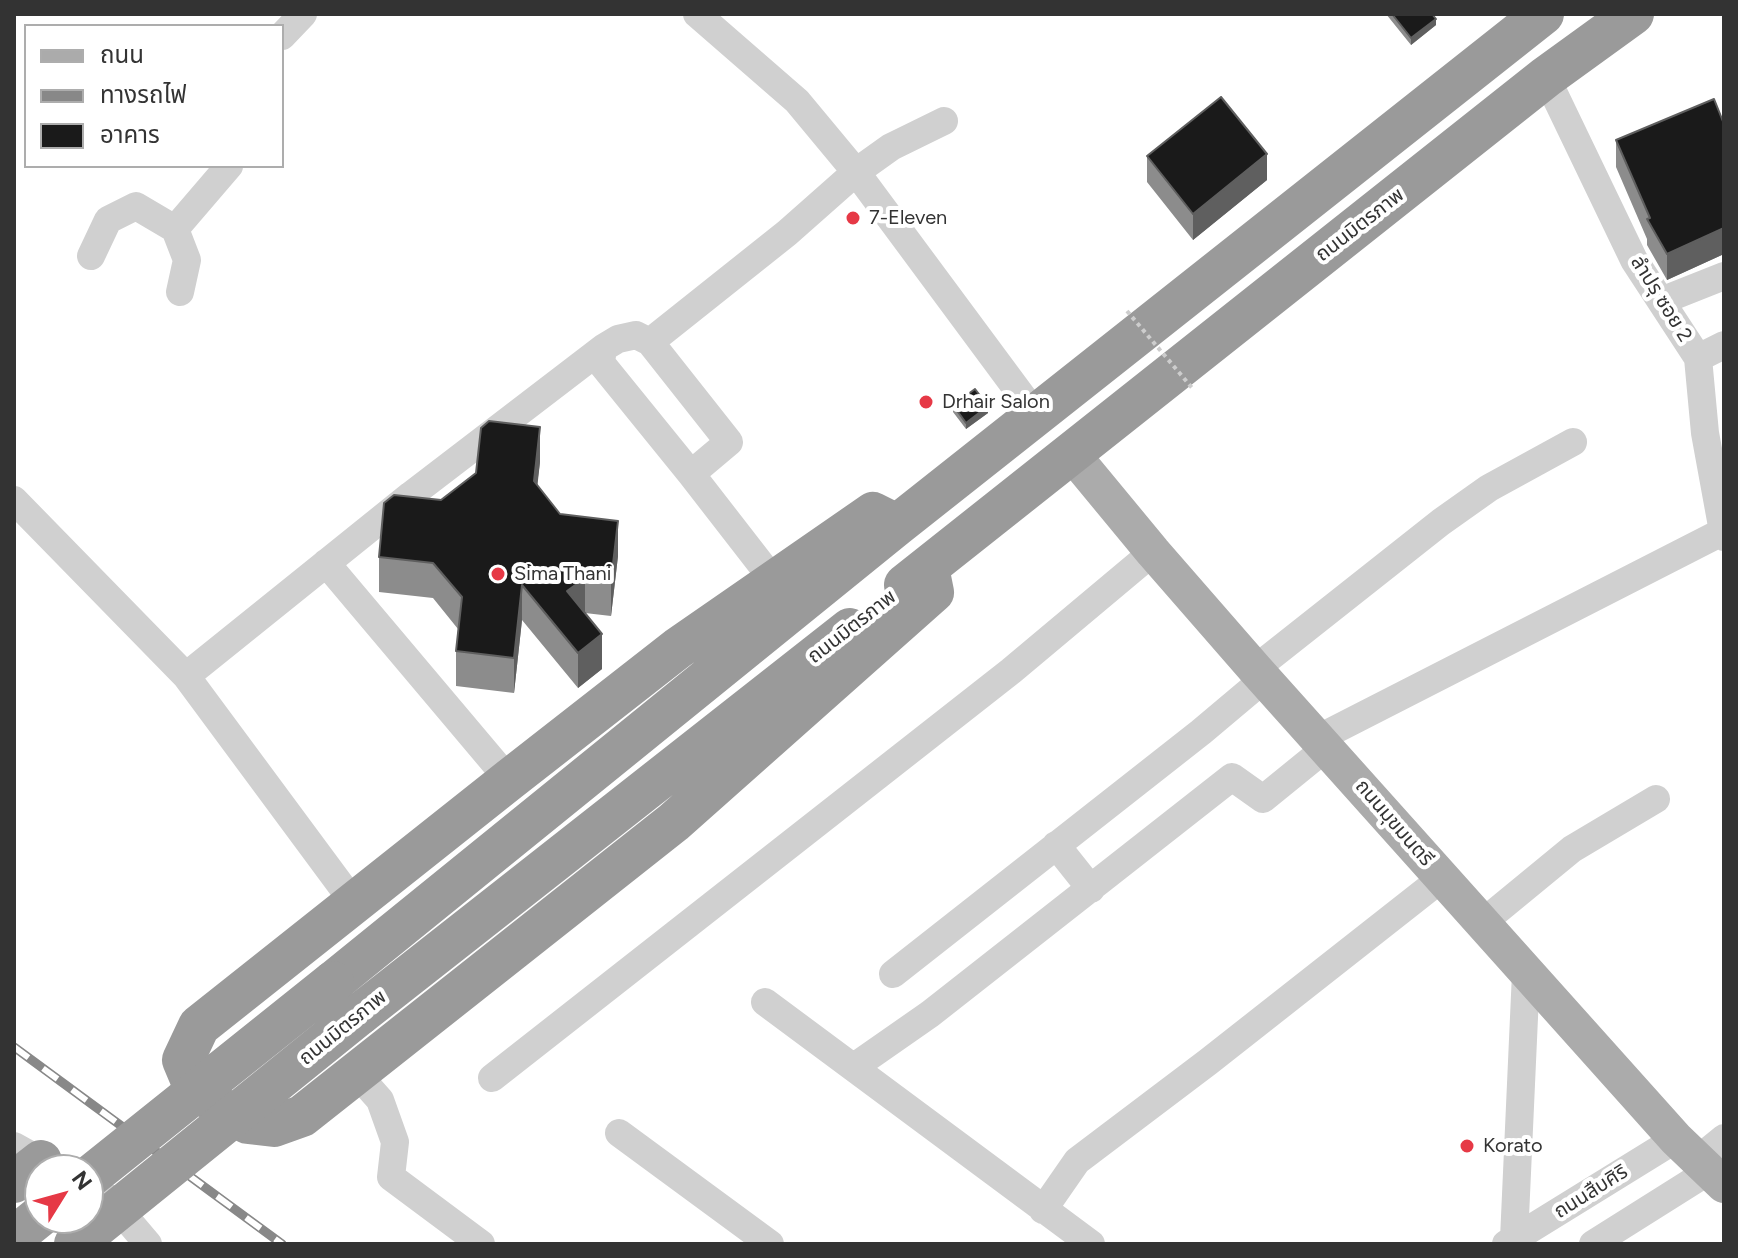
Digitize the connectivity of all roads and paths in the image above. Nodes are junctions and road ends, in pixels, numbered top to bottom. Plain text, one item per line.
1 (303, 14) edge
2 (697, 14) edge
3 (1633, 14) edge
4 (1535, 16) edge
5 (284, 34) edge
6 (1546, 77) junction
7 (944, 121) dead end
8 (227, 168) edge
9 (856, 172) junction
10 (175, 229) junction
11 (91, 256) dead end
12 (1724, 276) edge
13 (180, 292) dead end
14 (1661, 301) junction
15 (1127, 311) dead end
16 (650, 342) junction
17 (1724, 345) edge
18 (603, 348) junction
19 (1698, 358) junction
20 (1193, 389) dead end
21 (1036, 415) junction
22 (1715, 429) edge
23 (1573, 442) dead end
24 (1072, 454) junction
25 (691, 474) junction
26 (14, 500) edge
27 (897, 525) junction
28 (1723, 534) edge
29 (1153, 552) junction
30 (326, 563) junction
31 (928, 567) junction
32 (774, 581) junction
33 (1260, 674) junction
34 (186, 676) junction
35 (1323, 743) junction
36 (509, 780) junction
37 (1656, 799) dead end
38 (1056, 845) junction
39 (1442, 878) junction
40 (1091, 889) junction
41 (354, 903) junction
42 (1482, 923) junction
43 (1526, 973) junction
44 (893, 974) dead end
45 (765, 1002) dead end
46 (854, 1067) junction
47 (357, 1074) junction
48 (492, 1078) dead end
49 (619, 1133) dead end
50 (1706, 1159) edge
51 (104, 1166) edge
52 (104, 1192) edge
53 (1043, 1210) junction
54 (1607, 1240) edge
55 (1510, 1242) edge
56 (76, 1244) edge
57 (148, 1244) edge
58 (481, 1244) edge
59 (770, 1244) edge
60 (1091, 1244) edge

1 - 5 street
2 - 9 street
3 - 6 highway, ถนนมิตรภาพ
4 - 21 highway
6 - 14 street, ลำปรุ ซอย 2
6 - 24 highway, ถนนมิตรภาพ
7 - 9 street
8 - 10 street
9 - 16 street
9 - 21 street
10 - 11 street
10 - 13 street
12 - 14 street
14 - 19 street, ลำปรุ ซอย 2
15 - 20 path, bridge
16 - 18 street
16 - 25 street
17 - 19 street
18 - 25 street
18 - 30 street
19 - 22 street, ลำปรุ ซอย 2
21 - 27 highway
22 - 28 street, ลำปรุ ซอย 2
23 - 33 street
24 - 29 main road, ถนนมุขมนตรี
24 - 31 highway, ถนนมิตรภาพ
25 - 32 street
26 - 34 street
27 - 32 highway
27 - 51 highway, bridge
28 - 35 street
29 - 33 main road, ถนนมุขมนตรี
29 - 48 street
30 - 34 street
30 - 36 street
31 - 47 highway
31 - 56 highway, ถนนมิตรภาพ, bridge
32 - 36 highway
33 - 35 main road, ถนนมุขมนตรี
33 - 38 street
34 - 41 street
35 - 39 main road, ถนนมุขมนตรี
35 - 40 street
36 - 41 highway
37 - 42 street
38 - 40 street
38 - 44 street
39 - 42 main road, ถนนมุขมนตรี
39 - 53 street
40 - 46 street
41 - 47 highway
42 - 43 main road, ถนนมุขมนตรี
43 - 50 main road, ถนนมุขมนตรี
43 - 55 street
45 - 46 street
46 - 53 street
47 - 58 street
49 - 59 street
50 - 54 street
50 - 55 street, ถนนสืบศิริ
52 - 57 street
53 - 60 street

